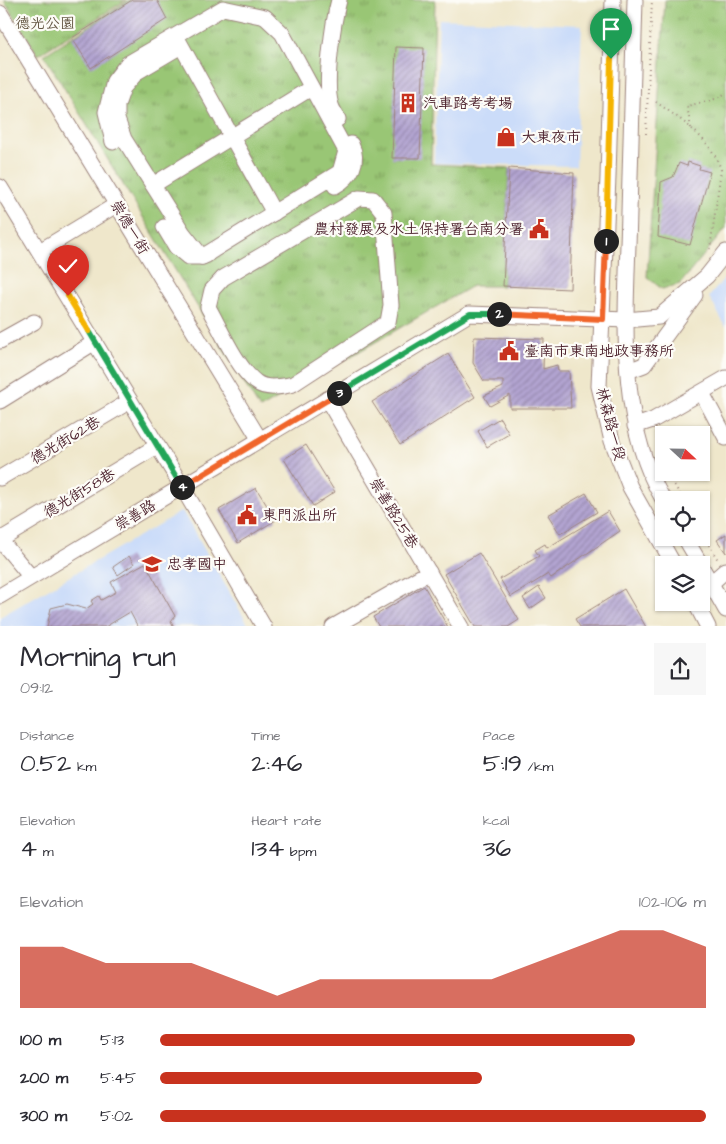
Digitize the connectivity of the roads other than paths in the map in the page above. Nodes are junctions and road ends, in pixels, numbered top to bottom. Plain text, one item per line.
1 (339, 0) edge
2 (613, 0) edge
3 (635, 0) edge
4 (0, 13) edge
5 (178, 40) junction
6 (311, 88) junction
7 (232, 138) junction
8 (113, 142) dead end
9 (153, 185) junction
10 (0, 187) edge
11 (116, 205) junction
12 (340, 208) joint
13 (274, 213) junction
14 (164, 227) dead end
15 (40, 250) junction
16 (726, 252) edge
17 (202, 258) junction
18 (707, 276) junction
19 (603, 319) junction
20 (626, 320) junction
21 (34, 322) dead end
22 (0, 341) edge
23 (96, 342) junction
24 (628, 371) junction
25 (726, 378) edge
26 (702, 393) junction
27 (327, 400) junction
28 (0, 401) edge
29 (130, 401) junction
30 (635, 426) junction
31 (726, 438) edge
32 (260, 440) junction
33 (158, 446) junction
34 (0, 478) edge
35 (182, 487) junction
36 (658, 491) edge
37 (0, 540) edge
38 (669, 556) edge
39 (725, 571) edge
40 (429, 572) junction
41 (31, 577) junction
42 (710, 584) edge
43 (710, 592) edge
44 (0, 596) edge
45 (726, 610) edge
46 (700, 611) edge
47 (264, 626) edge
48 (333, 626) edge
49 (461, 626) edge
50 (708, 626) edge

1 - 17 street
2 - 19 street, 林森路一段
3 - 20 street, 林森路一段
4 - 11 street, 崇德一街
5 - 6 street
5 - 7 street
5 - 8 street
5 - 9 street
6 - 7 street
6 - 13 street
7 - 9 street
7 - 13 street
9 - 17 street
10 - 15 street
11 - 15 street
11 - 32 street, 崇德一街
12 - 12 street
13 - 17 street
14 - 17 street
15 - 23 street
16 - 18 street
18 - 20 street, 崇善路
18 - 24 street
19 - 20 street, 崇善路
19 - 27 street, 崇善路
19 - 38 street, 林森路一段
20 - 24 street, 林森路一段
21 - 22 street
23 - 28 street
23 - 29 street
24 - 30 street, 林森路一段
25 - 26 street
26 - 30 street
26 - 31 street
27 - 32 street, 崇善路
27 - 40 street, 崇善路25巷
29 - 33 street
29 - 34 street, 德光街62巷
30 - 36 street, 林森路一段
32 - 35 street, 崇善路
33 - 35 street
33 - 37 street, 德光街58巷
35 - 41 street, 崇善路
35 - 47 street
37 - 41 street
39 - 42 street
40 - 48 street
40 - 49 street, 崇善路25巷
41 - 44 street, 崇善路
43 - 45 street
46 - 50 street

